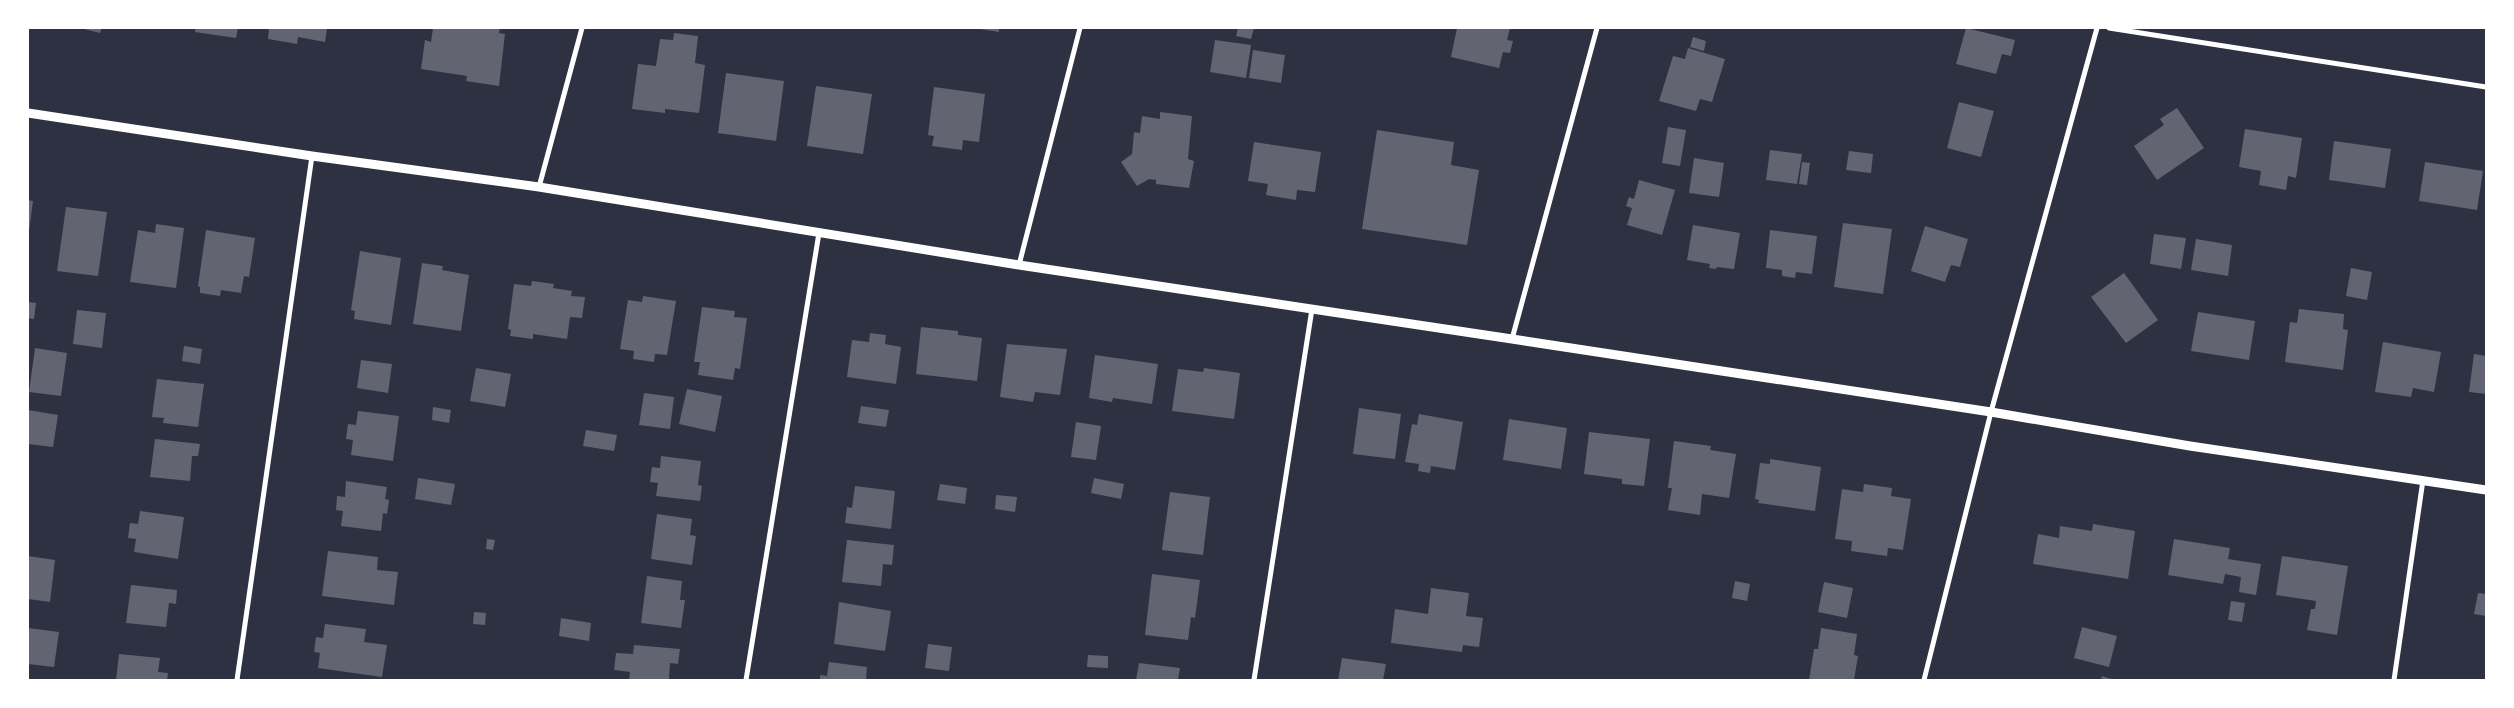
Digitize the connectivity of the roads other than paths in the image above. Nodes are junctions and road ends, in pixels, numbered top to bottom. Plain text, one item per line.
1 (582, 28) edge
2 (1080, 28) edge
3 (1597, 28) edge
4 (2097, 28) edge
5 (2109, 28) edge
6 (2486, 87) edge
7 (28, 113) edge
8 (312, 156) junction
9 (539, 187) junction
10 (819, 233) junction
11 (1019, 265) junction
12 (1312, 309) junction
13 (1512, 339) junction
14 (1991, 412) junction
15 (2423, 479) junction
16 (2486, 490) edge
17 (237, 680) edge
18 (746, 680) edge
19 (1254, 680) edge
20 (1924, 680) edge
21 (2394, 680) edge

1 - 9 street
2 - 11 street
3 - 13 street
4 - 14 street
5 - 6 street
7 - 8 street
8 - 9 street
8 - 17 street
9 - 10 street
10 - 11 street
10 - 18 street
11 - 12 street
12 - 13 street
12 - 19 street
13 - 14 street
14 - 15 street
14 - 20 street
15 - 16 street
15 - 21 street

